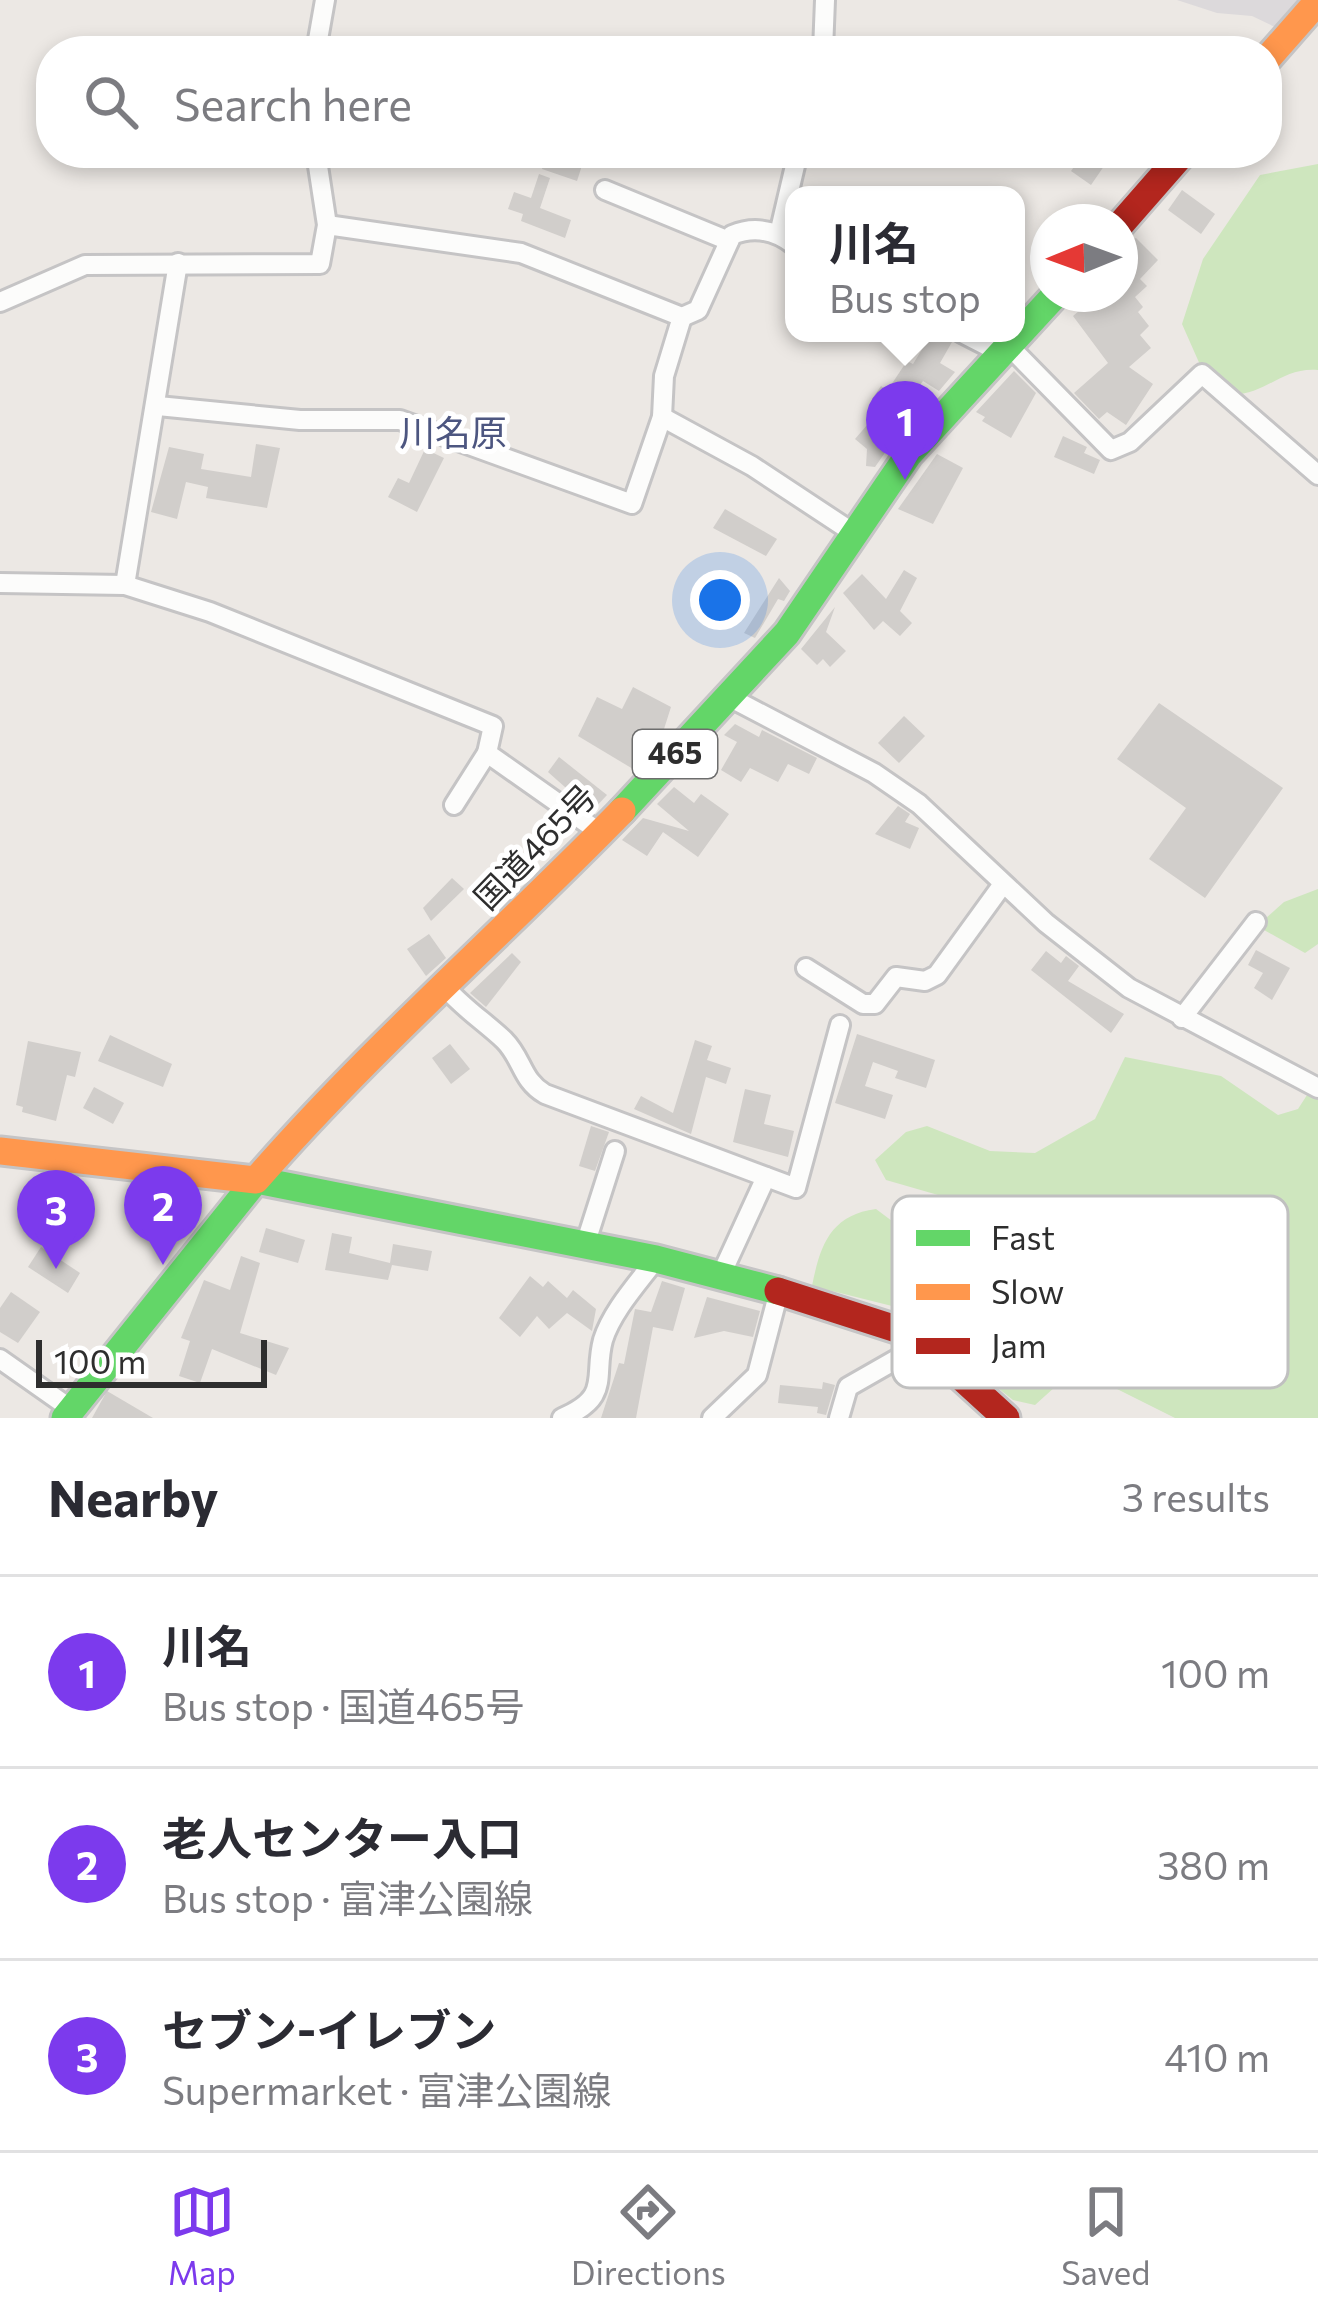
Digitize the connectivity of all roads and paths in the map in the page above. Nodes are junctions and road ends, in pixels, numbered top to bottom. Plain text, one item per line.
1 (325, 0) edge
2 (825, 0) edge
3 (1318, 2) edge
4 (319, 36) edge
5 (824, 36) edge
6 (1282, 42) edge
7 (318, 168) edge
8 (1170, 168) edge
9 (605, 190) dead end
10 (1138, 204) edge
11 (327, 225) junction
12 (785, 239) edge
13 (729, 242) junction
14 (178, 263) junction
15 (0, 302) edge
16 (682, 317) junction
17 (986, 342) edge
18 (1011, 342) edge
19 (1004, 349) junction
20 (158, 406) junction
21 (662, 416) junction
22 (1318, 476) edge
23 (855, 533) junction
24 (0, 583) edge
25 (125, 585) junction
26 (731, 698) junction
27 (487, 753) junction
28 (454, 805) dead end
29 (599, 832) junction
30 (1003, 884) junction
31 (1256, 922) dead end
32 (806, 968) dead end
33 (445, 987) junction
34 (1182, 1018) junction
35 (840, 1025) dead end
36 (1318, 1088) edge
37 (0, 1151) edge
38 (614, 1151) dead end
39 (766, 1177) junction
40 (256, 1180) junction
41 (585, 1245) junction
42 (656, 1259) junction
43 (721, 1275) junction
44 (779, 1291) junction
45 (892, 1327) edge
46 (0, 1359) edge
47 (892, 1362) edge
48 (974, 1388) edge
49 (68, 1414) edge
50 (562, 1418) edge
51 (712, 1418) edge
52 (839, 1418) edge
53 (1006, 1418) edge

1 - 4 street
2 - 5 street
3 - 6 main road
7 - 11 street
8 - 10 main road
9 - 13 street
11 - 14 street
11 - 16 street
12 - 13 street
13 - 16 street
14 - 15 street
14 - 20 street
16 - 21 street
17 - 19 street
18 - 19 main road, 国道465号 / 465
19 - 22 street
19 - 23 main road, 国道465号 / 465
20 - 21 street
20 - 25 street
21 - 23 street
23 - 26 main road, 国道465号 / 465
24 - 25 street
25 - 27 street
26 - 29 main road, 国道465号 / 465
26 - 30 street
27 - 28 street
27 - 29 street
29 - 33 main road, 国道465号 / 465
30 - 32 street
30 - 34 street
31 - 34 street
33 - 39 street
33 - 40 main road, 国道465号 / 465
34 - 36 street
35 - 39 street
37 - 40 main road
38 - 41 street
39 - 43 street
40 - 41 main road
40 - 49 main road, 国道465号
41 - 42 main road
42 - 43 main road
42 - 50 street
43 - 44 main road
44 - 45 main road
44 - 51 street
46 - 49 street
47 - 52 street
48 - 53 main road

